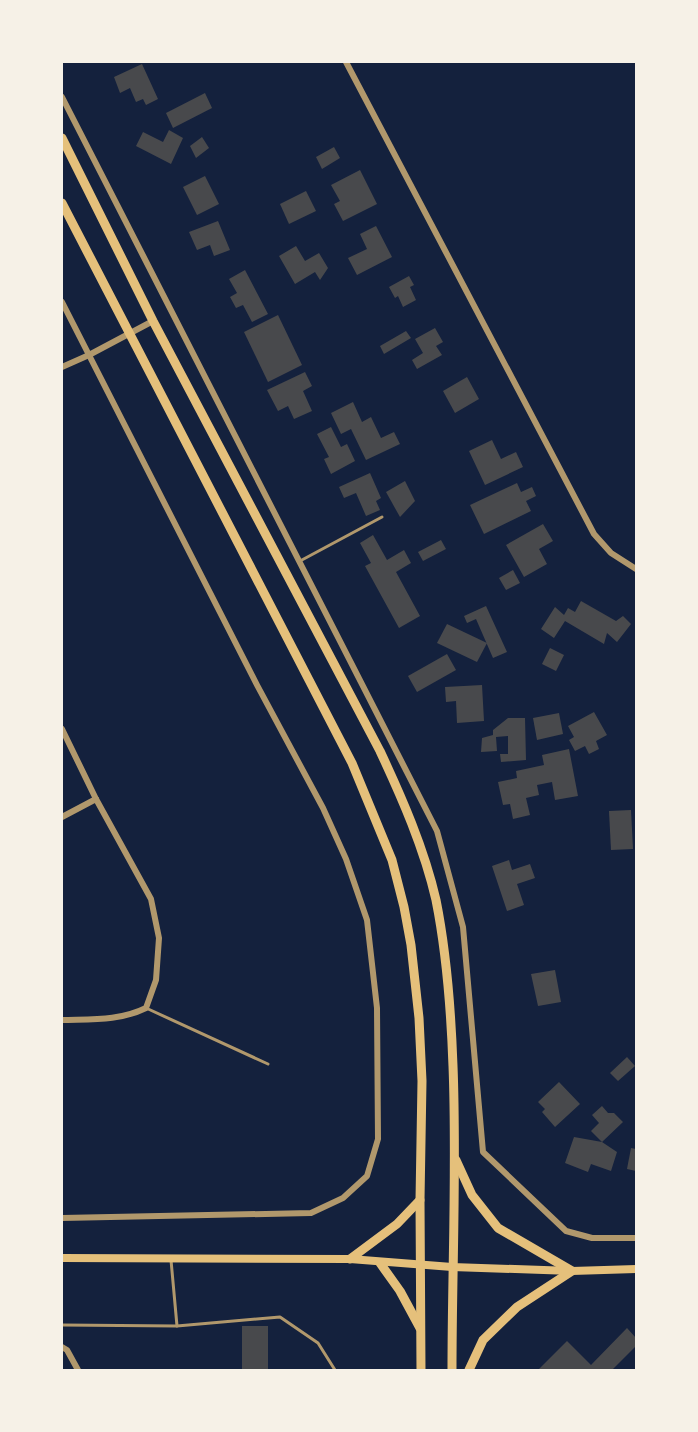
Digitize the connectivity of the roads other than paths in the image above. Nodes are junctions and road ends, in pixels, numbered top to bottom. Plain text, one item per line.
1 (346, 62) edge
2 (62, 97) edge
3 (62, 138) edge
4 (62, 204) edge
5 (62, 302) edge
6 (153, 321) junction
7 (128, 333) junction
8 (89, 355) junction
9 (62, 367) edge
10 (382, 518) dead end
11 (300, 561) junction
12 (636, 569) edge
13 (62, 729) edge
14 (96, 799) junction
15 (62, 817) edge
16 (146, 1008) junction
17 (62, 1020) edge
18 (268, 1064) dead end
19 (455, 1158) junction
20 (420, 1200) junction
21 (62, 1218) edge
22 (636, 1238) edge
23 (62, 1258) edge
24 (171, 1258) junction
25 (350, 1259) junction
26 (380, 1263) junction
27 (421, 1264) junction
28 (452, 1267) junction
29 (636, 1269) edge
30 (572, 1271) junction
31 (62, 1325) edge
32 (177, 1326) junction
33 (421, 1330) junction
34 (62, 1347) edge
35 (78, 1371) edge
36 (335, 1371) edge
37 (421, 1371) edge
38 (452, 1371) edge
39 (469, 1371) edge

1 - 12 street
2 - 11 street
3 - 6 highway
4 - 7 highway
5 - 8 street
6 - 7 street
6 - 19 highway
7 - 8 street
7 - 20 highway
8 - 9 street
8 - 21 street
10 - 11 lane
11 - 22 street
13 - 14 street
14 - 15 street
14 - 16 street
16 - 17 street
16 - 18 lane
19 - 28 highway
19 - 30 highway
20 - 25 highway
20 - 27 highway
23 - 24 main road
24 - 25 main road
24 - 32 lane
25 - 26 main road
26 - 27 main road
26 - 33 highway
27 - 28 main road
27 - 33 highway
28 - 30 main road
28 - 38 highway
29 - 30 main road
30 - 39 highway
31 - 32 lane
32 - 36 lane
33 - 37 highway
34 - 35 street

